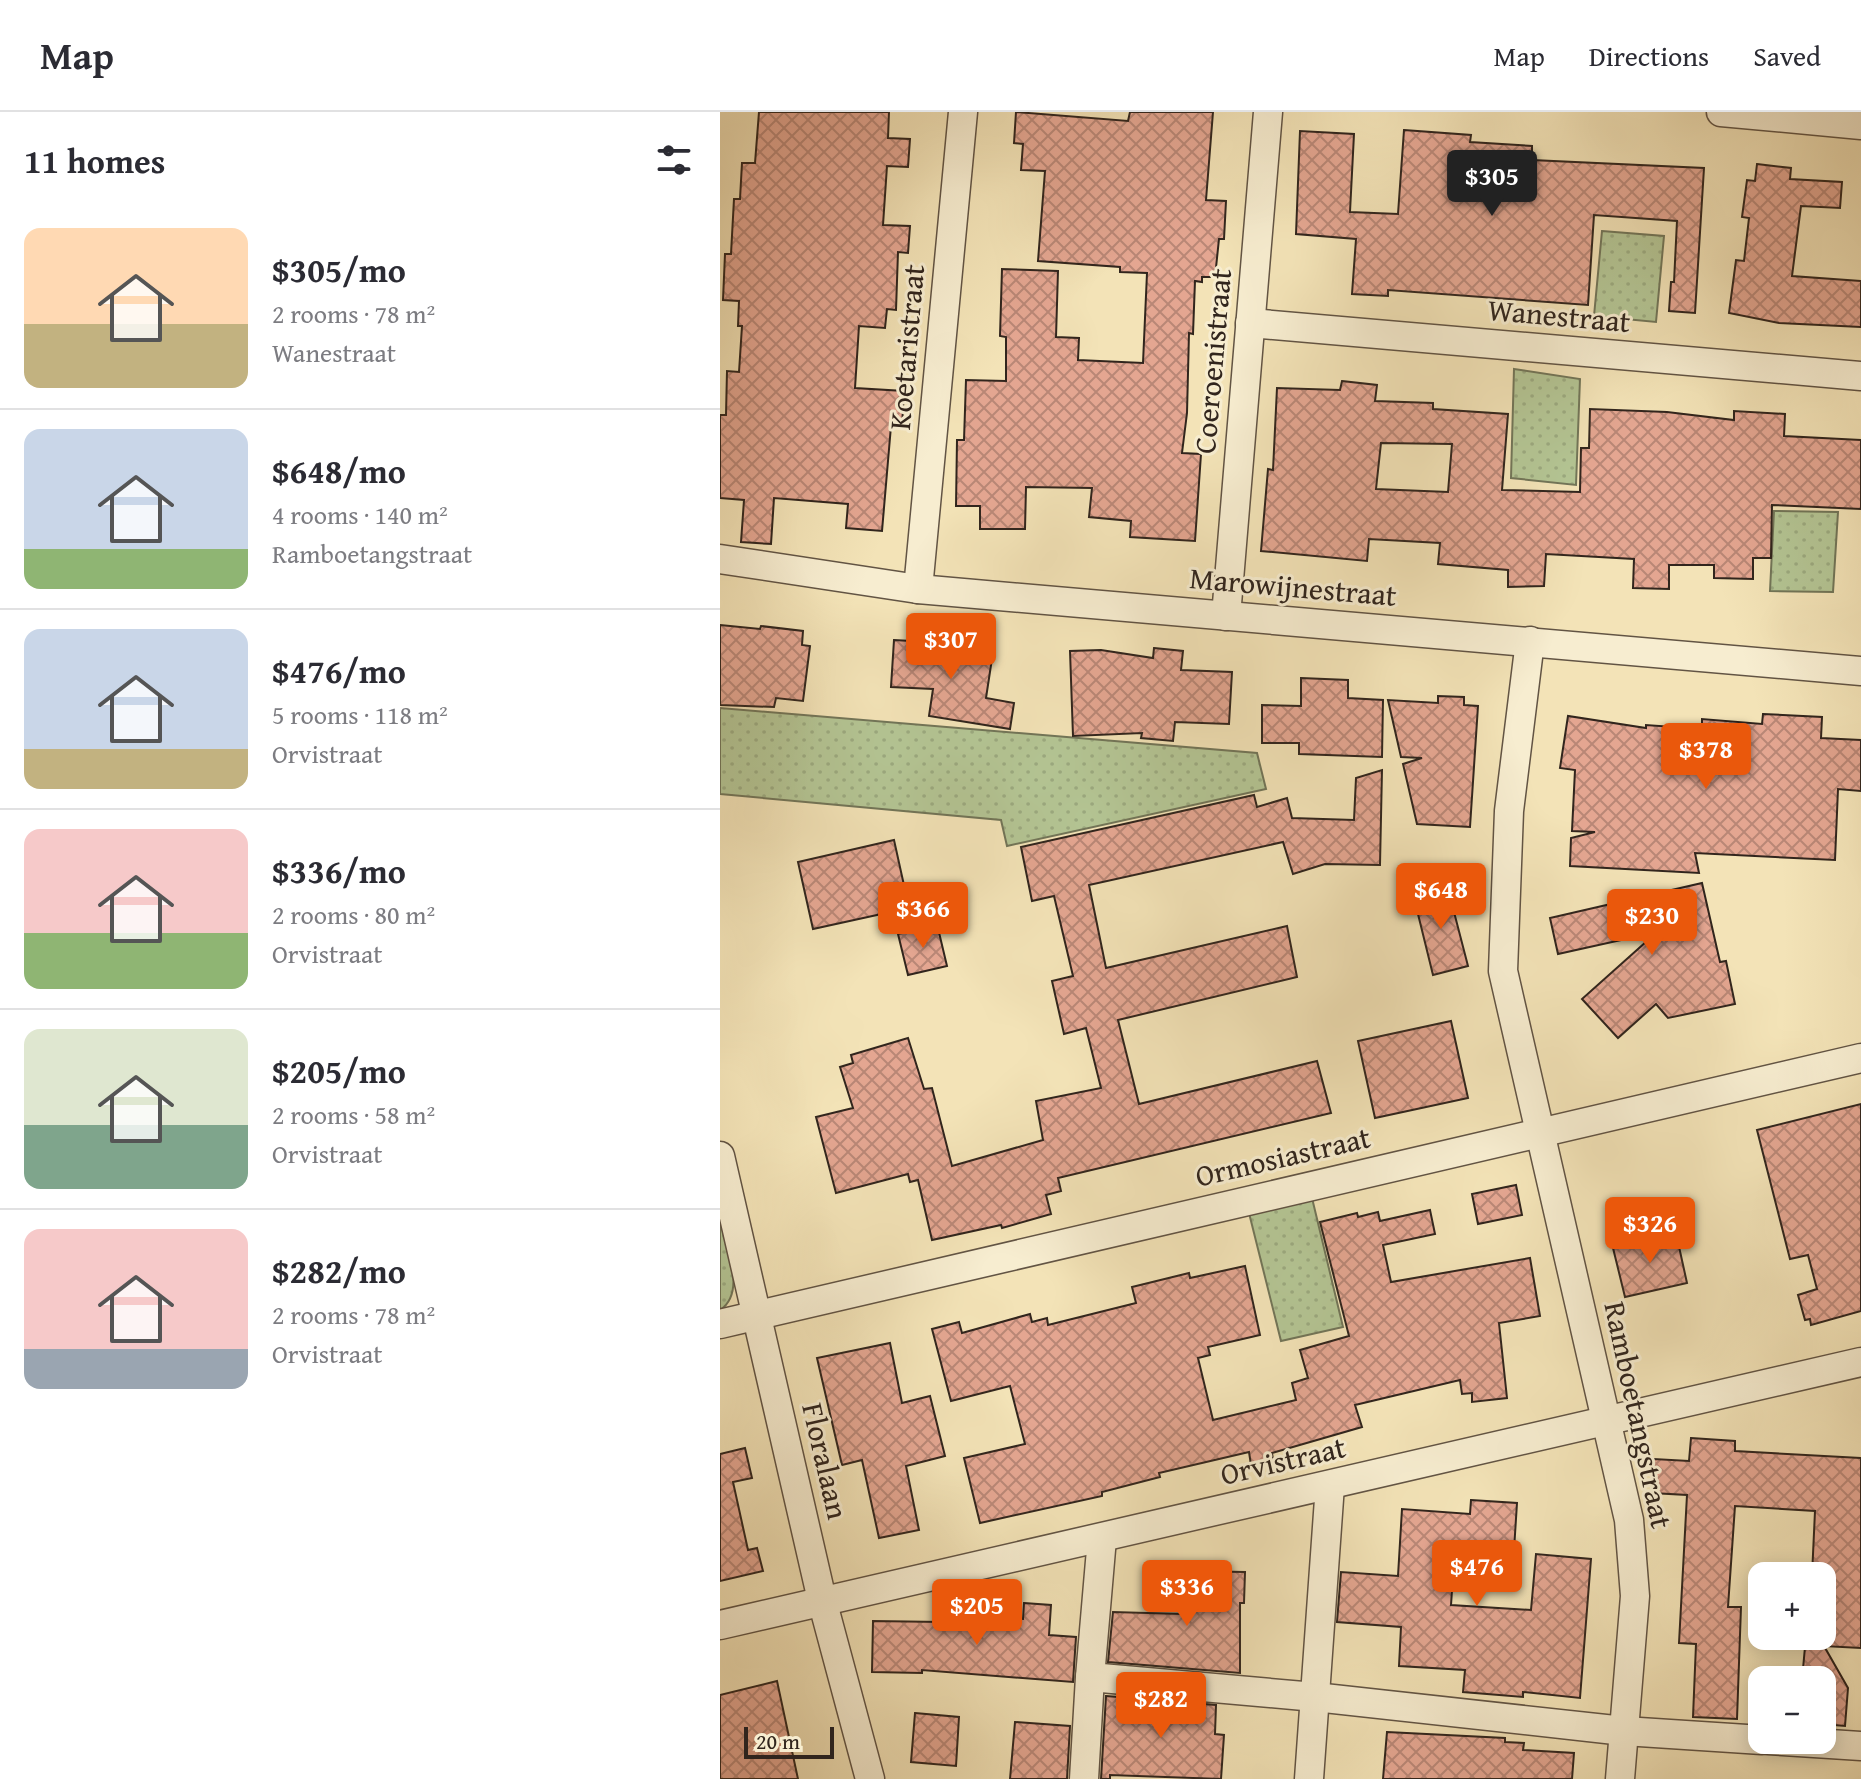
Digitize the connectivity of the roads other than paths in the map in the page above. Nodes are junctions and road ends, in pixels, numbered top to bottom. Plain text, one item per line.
1 (963, 112) edge
2 (1268, 112) edge
3 (1721, 112) edge
4 (1861, 125) edge
5 (1250, 323) junction
6 (1861, 376) edge
7 (720, 559) edge
8 (918, 589) junction
9 (1226, 616) junction
10 (1530, 641) junction
11 (1861, 671) edge
12 (1861, 1058) edge
13 (1540, 1132) junction
14 (720, 1156) edge
15 (756, 1316) junction
16 (720, 1324) edge
17 (1861, 1362) edge
18 (1607, 1419) junction
19 (1330, 1485) junction
20 (1102, 1538) junction
21 (822, 1600) junction
22 (720, 1625) edge
23 (1090, 1677) junction
24 (1315, 1697) junction
25 (1624, 1731) junction
26 (1748, 1739) edge
27 (1836, 1744) edge
28 (1861, 1746) edge
29 (870, 1779) edge
30 (1084, 1779) edge
31 (1309, 1779) edge
32 (1620, 1779) edge

1 - 8 street, Koetaristraat
2 - 5 street, Coeroenistraat
3 - 4 street
5 - 6 street, Wanestraat
5 - 9 street, Coeroenistraat
7 - 8 street, Marowijnestraat
8 - 9 street, Marowijnestraat
9 - 10 street, Marowijnestraat
10 - 11 street, Marowijnestraat
10 - 13 street, Ramboetangstraat
12 - 13 street, Ormosiastraat
13 - 15 street, Ormosiastraat
13 - 18 street, Ramboetangstraat
14 - 15 street, Floralaan
15 - 16 street, Ormosiastraat
15 - 21 street, Floralaan
17 - 18 street, Orvistraat
18 - 19 street, Orvistraat
18 - 25 street, Ramboetangstraat
19 - 20 street, Orvistraat
19 - 24 street
20 - 21 street, Orvistraat
20 - 23 street
21 - 22 street, Orvistraat
21 - 29 street, Floralaan
23 - 24 street
23 - 30 street
24 - 25 street
24 - 31 street
25 - 26 street
25 - 32 street, Ramboetangstraat
27 - 28 street

